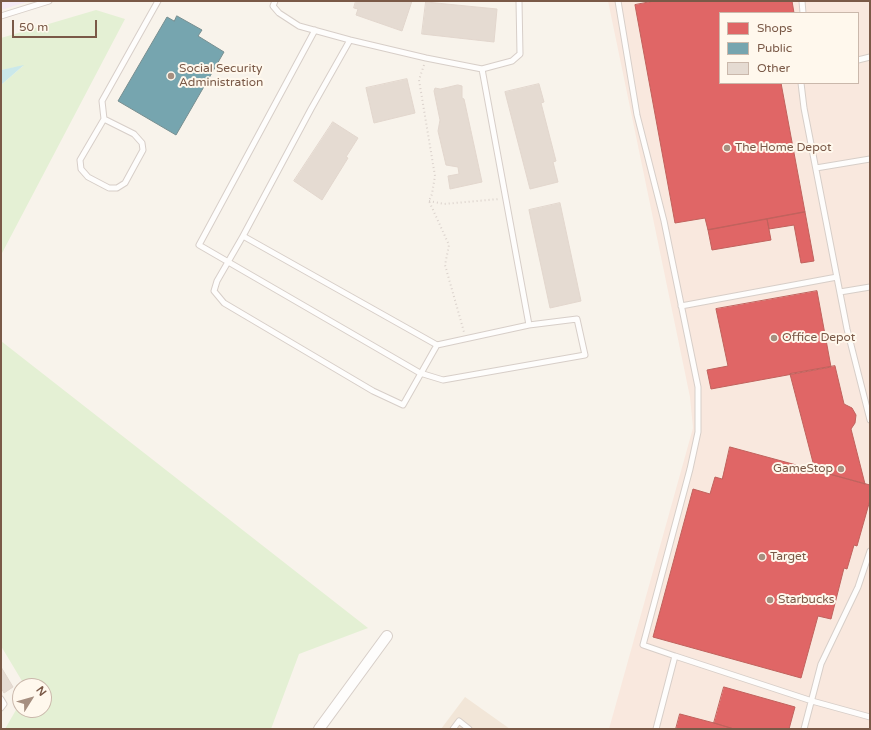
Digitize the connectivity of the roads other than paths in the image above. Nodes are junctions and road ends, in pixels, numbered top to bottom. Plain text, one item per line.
1 (49, 1) edge
2 (158, 1) edge
3 (275, 1) edge
4 (519, 1) edge
5 (618, 1) edge
6 (802, 1) edge
7 (803, 12) edge
8 (1, 16) edge
9 (315, 30) junction
10 (350, 40) junction
11 (870, 57) edge
12 (859, 60) edge
13 (482, 69) junction
14 (801, 84) edge
15 (104, 119) junction
16 (870, 159) edge
17 (816, 168) junction
18 (243, 236) junction
19 (229, 262) junction
20 (837, 277) junction
21 (870, 287) edge
22 (840, 292) junction
23 (681, 306) junction
24 (529, 325) junction
25 (437, 345) junction
26 (420, 373) junction
27 (870, 420) edge
28 (870, 551) edge
29 (387, 636) dead end
30 (676, 656) junction
31 (1, 699) edge
32 (812, 701) junction
33 (1, 708) edge
34 (870, 716) edge
35 (319, 729) edge
36 (453, 729) edge
37 (469, 729) edge
38 (656, 729) edge
39 (804, 729) edge

1 - 8 lane
2 - 15 lane
3 - 9 lane
4 - 13 lane
5 - 23 lane
6 - 7 lane
9 - 10 lane
9 - 19 lane
10 - 13 lane
10 - 18 lane
11 - 12 lane
13 - 24 lane
14 - 17 lane
15 - 15 lane
16 - 17 lane
17 - 20 lane
18 - 19 lane
18 - 25 lane
19 - 26 lane
19 - 26 lane
20 - 22 lane
20 - 23 lane
21 - 22 lane
22 - 27 lane
23 - 30 lane
24 - 25 lane
24 - 26 lane
25 - 26 lane
28 - 32 lane
29 - 35 street
30 - 32 lane
30 - 38 lane
31 - 33 lane
32 - 34 lane
32 - 39 lane
36 - 37 lane

